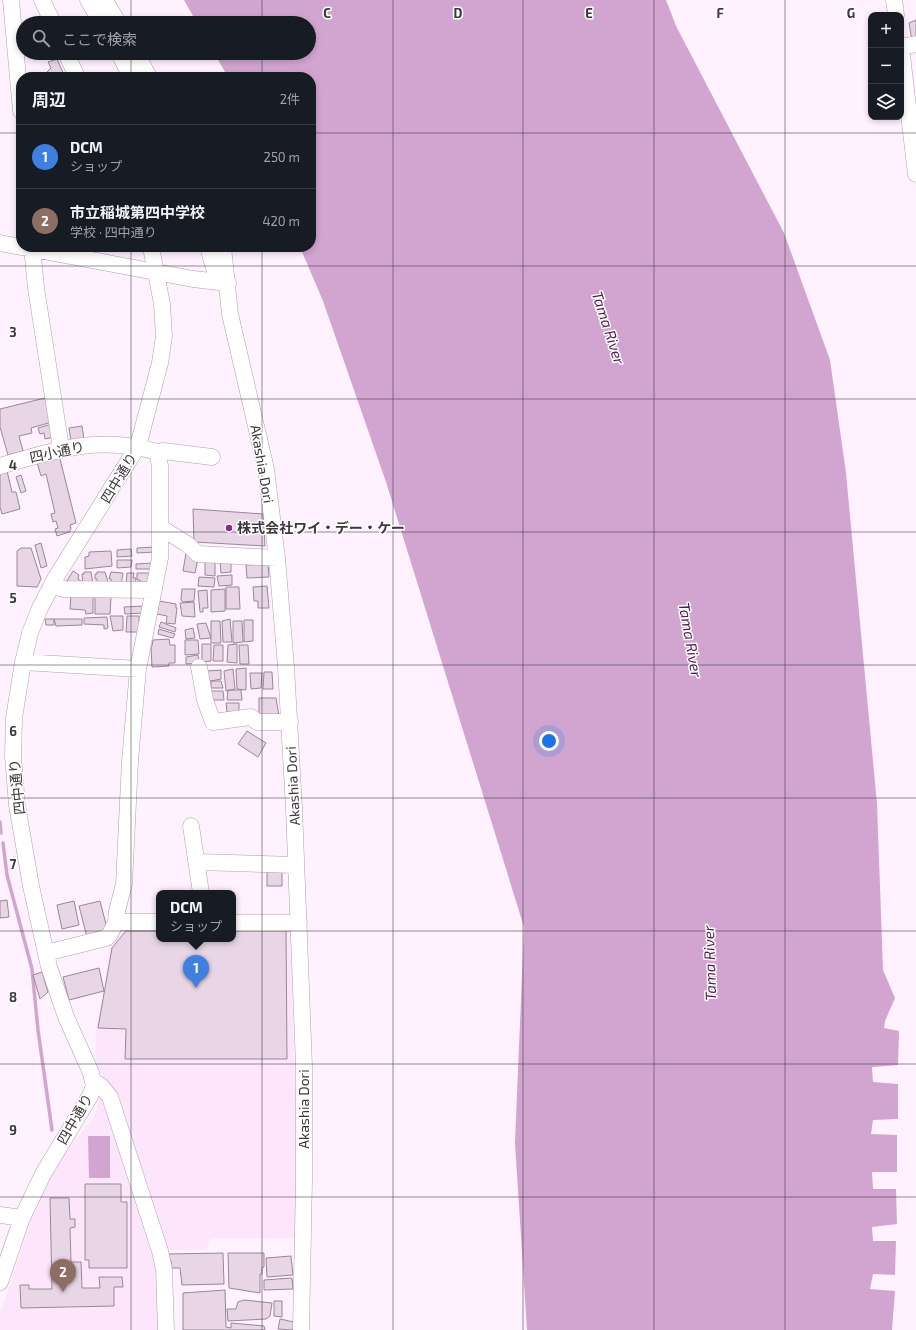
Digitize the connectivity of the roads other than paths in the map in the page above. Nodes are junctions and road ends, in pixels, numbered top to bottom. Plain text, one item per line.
1 (11, 0) edge
2 (42, 0) edge
3 (88, 0) edge
4 (105, 0) edge
5 (894, 0) edge
6 (896, 12) edge
7 (49, 16) edge
8 (98, 16) edge
9 (114, 16) edge
10 (916, 44) edge
11 (904, 46) edge
12 (901, 48) edge
13 (16, 56) edge
14 (16, 60) edge
15 (69, 60) edge
16 (122, 60) edge
17 (140, 60) edge
18 (17, 72) edge
19 (75, 72) edge
20 (128, 72) edge
21 (146, 72) edge
22 (911, 97) edge
23 (916, 174) edge
24 (0, 243) edge
25 (16, 245) edge
26 (28, 252) edge
27 (54, 252) edge
28 (152, 252) edge
29 (210, 252) edge
30 (223, 252) edge
31 (156, 271) junction
32 (223, 283) junction
33 (138, 446) junction
34 (61, 448) junction
35 (157, 452) junction
36 (212, 457) dead end
37 (0, 466) edge
38 (161, 528) junction
39 (277, 558) junction
40 (52, 586) junction
41 (154, 590) junction
42 (23, 662) junction
43 (199, 667) dead end
44 (138, 669) junction
45 (290, 722) junction
46 (191, 826) dead end
47 (197, 862) junction
48 (296, 865) junction
49 (201, 890) edge
50 (116, 922) junction
51 (156, 922) edge
52 (236, 923) edge
53 (299, 923) junction
54 (46, 952) junction
55 (93, 1082) junction
56 (0, 1215) edge
57 (22, 1218) junction
58 (0, 1282) edge
59 (166, 1330) edge
60 (301, 1330) edge

1 - 13 street
2 - 7 street
3 - 8 street
4 - 9 street
5 - 6 street
10 - 11 street
12 - 22 street
14 - 18 street
15 - 19 street
16 - 20 street
17 - 21 street
22 - 23 street
24 - 25 street
26 - 34 street
27 - 31 street
28 - 31 street, 四中通り
29 - 32 street
30 - 32 street, Akashia Dori
31 - 32 street
31 - 33 street, 四中通り
32 - 39 street, Akashia Dori
33 - 34 street, 四小通り
33 - 35 street, 四小通り
33 - 40 street, 四中通り
34 - 37 street, 四小通り
35 - 36 street, 四小通り
35 - 38 street
38 - 39 street
38 - 41 street
39 - 45 street, Akashia Dori
40 - 41 street
40 - 42 street, 四中通り
41 - 44 street
42 - 44 street
42 - 54 street, 四中通り
43 - 45 street
44 - 50 street
45 - 48 street, Akashia Dori
46 - 47 street
47 - 48 street
47 - 49 street
48 - 53 street, Akashia Dori
50 - 51 street
50 - 54 street
52 - 53 street
53 - 60 street, Akashia Dori
54 - 55 street, 四中通り
55 - 57 street, 四中通り
55 - 59 street
56 - 57 street
57 - 58 street, 四中通り

